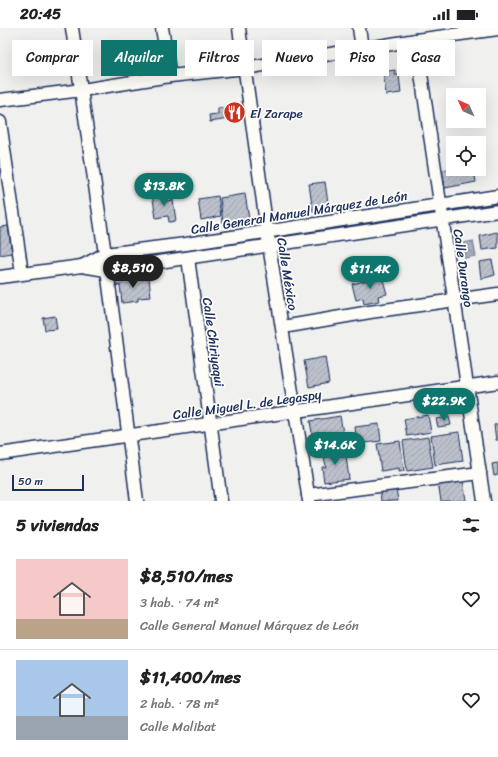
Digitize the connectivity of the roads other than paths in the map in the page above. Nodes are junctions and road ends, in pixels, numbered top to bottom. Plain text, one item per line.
1 (72, 28) edge
2 (162, 28) edge
3 (239, 28) edge
4 (359, 28) edge
5 (498, 29) edge
6 (479, 30) edge
7 (164, 40) edge
8 (241, 40) edge
9 (361, 40) edge
10 (416, 40) edge
11 (335, 53) edge
12 (254, 66) edge
13 (170, 76) edge
14 (246, 76) edge
15 (421, 76) edge
16 (82, 90) junction
17 (0, 100) edge
18 (0, 122) edge
19 (498, 196) edge
20 (440, 204) junction
21 (498, 211) edge
22 (442, 219) junction
23 (267, 231) junction
24 (269, 245) junction
25 (105, 254) junction
26 (188, 258) junction
27 (82, 266) junction
28 (106, 270) junction
29 (22, 273) junction
30 (0, 277) edge
31 (498, 294) edge
32 (454, 301) junction
33 (283, 327) junction
34 (498, 382) edge
35 (467, 387) junction
36 (295, 411) junction
37 (211, 423) junction
38 (129, 435) junction
39 (0, 454) edge
40 (480, 473) junction
41 (309, 498) edge
42 (137, 501) edge
43 (221, 501) edge
44 (484, 501) edge

1 - 16 street
2 - 7 street
3 - 8 street, Calle México
4 - 9 street
5 - 6 street
6 - 10 street
11 - 12 street
13 - 16 street
14 - 23 street, Calle México
15 - 20 street, Calle Durango
16 - 17 street
16 - 25 street
18 - 29 street
19 - 20 street, Calle General Manuel Márquez de León
20 - 22 street, Calle Durango
20 - 23 street, Calle General Manuel Márquez de León
21 - 22 street
22 - 24 street
22 - 32 street, Calle Durango
23 - 24 street, Calle México
23 - 25 street, Calle General Manuel Márquez de León
24 - 26 street
24 - 33 street, Calle México
25 - 27 street
25 - 28 street
26 - 28 street
26 - 37 street, Calle Chiriyaqui
27 - 28 street
27 - 29 street
28 - 38 street
29 - 30 street
31 - 32 street
32 - 33 street
32 - 35 street, Calle Durango
33 - 36 street, Calle México
34 - 35 street, Calle Miguel L. de Legaspy
35 - 36 street, Calle Miguel L. de Legaspy
35 - 40 street, Calle Durango
36 - 37 street, Calle Miguel L. de Legaspy
36 - 41 street, Calle México
37 - 38 street, Calle Miguel L. de Legaspy
37 - 43 street, Calle Chiriyaqui
38 - 39 street, Calle Miguel L. de Legaspy
38 - 42 street
40 - 41 street
40 - 44 street, Calle Durango

